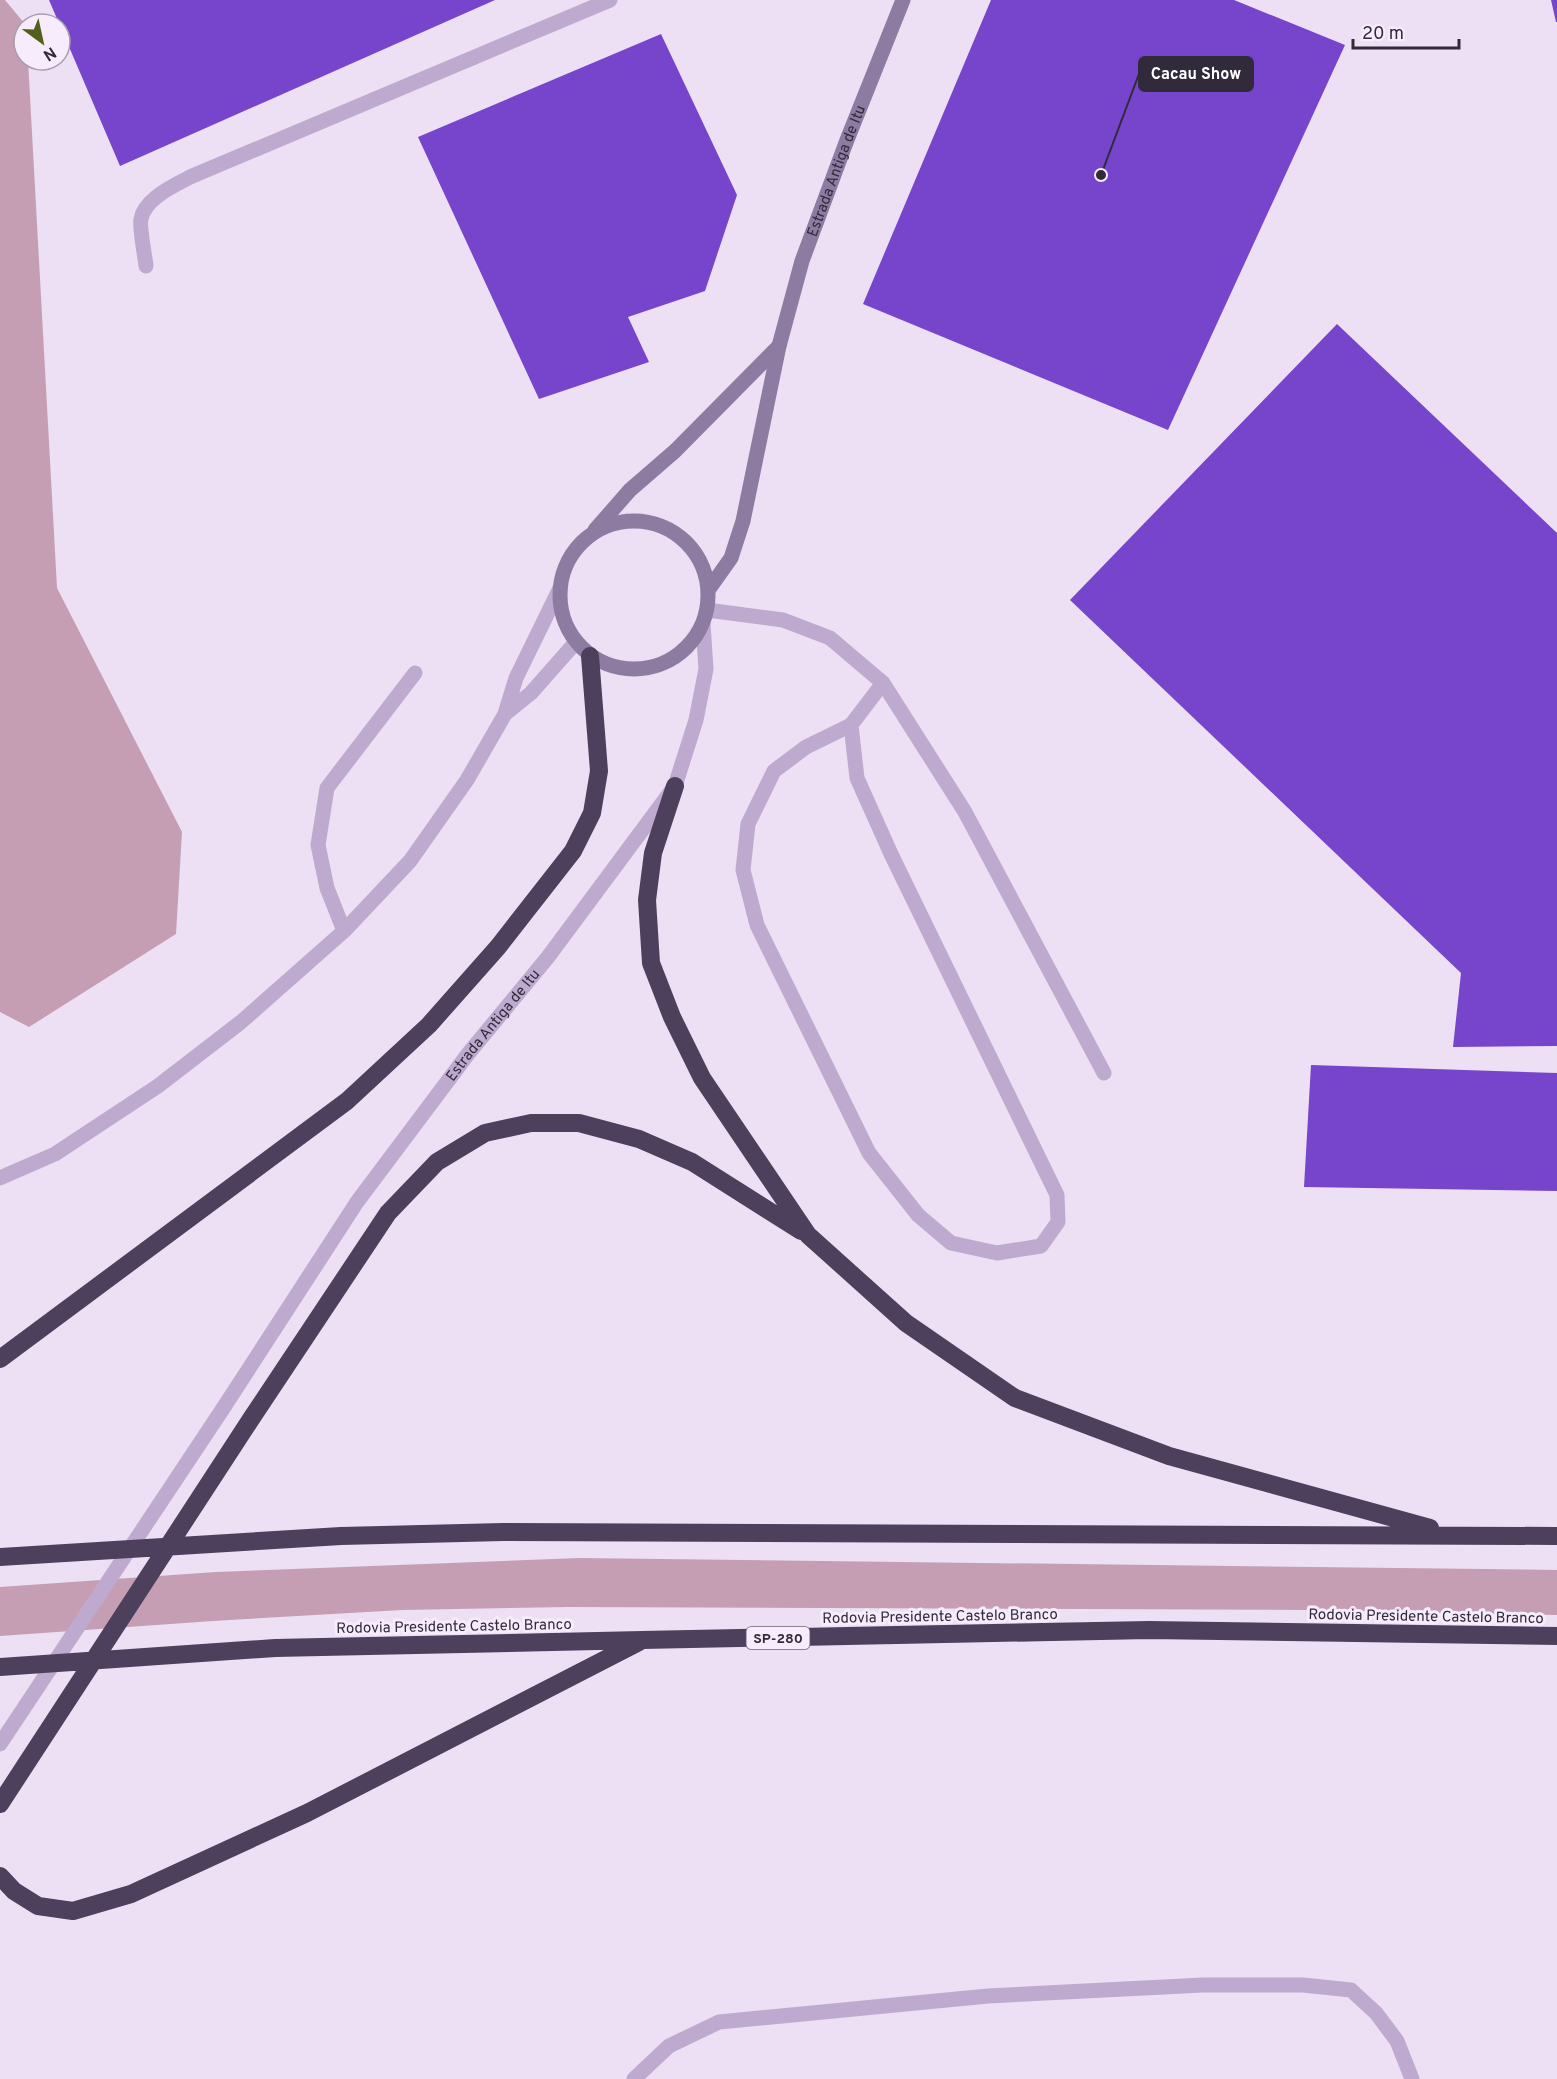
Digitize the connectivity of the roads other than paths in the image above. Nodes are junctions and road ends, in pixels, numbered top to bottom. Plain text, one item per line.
1 (610, 0) edge
2 (903, 0) edge
3 (146, 266) dead end
4 (779, 346) junction
5 (587, 538) junction
6 (560, 588) junction
7 (709, 589) junction
8 (705, 617) junction
9 (576, 642) junction
10 (590, 656) junction
11 (415, 673) dead end
12 (884, 683) junction
13 (505, 714) junction
14 (851, 726) junction
15 (675, 786) junction
16 (344, 931) junction
17 (1104, 1073) dead end
18 (0, 1178) edge
19 (808, 1235) junction
20 (0, 1359) edge
21 (1455, 1535) junction
22 (1557, 1536) edge
23 (0, 1557) edge
24 (1557, 1636) edge
25 (642, 1640) junction
26 (0, 1667) edge
27 (0, 1744) edge
28 (0, 1804) edge
29 (0, 1876) edge
30 (634, 2079) edge
31 (1412, 2079) edge

1 - 3 street
2 - 4 main road, Estrada Antiga de Itu
4 - 5 main road, Estrada Antiga de Itu
4 - 7 main road, Estrada Antiga de Itu
5 - 6 main road
5 - 7 main road
6 - 9 main road
6 - 13 street
7 - 8 main road
8 - 10 main road
8 - 12 street
8 - 15 street, Estrada Antiga de Itu
9 - 10 main road
9 - 13 street
10 - 20 highway
11 - 16 street
12 - 14 street
12 - 17 street
13 - 16 street
14 - 14 street
15 - 19 highway
15 - 27 street, Estrada Antiga de Itu
16 - 18 street
19 - 21 highway
19 - 28 highway
21 - 22 highway
21 - 23 highway
24 - 25 highway, Rodovia Presidente Castelo Branco / SP-280
25 - 26 highway, Rodovia Presidente Castelo Branco / SP-280
25 - 29 highway
30 - 31 street

